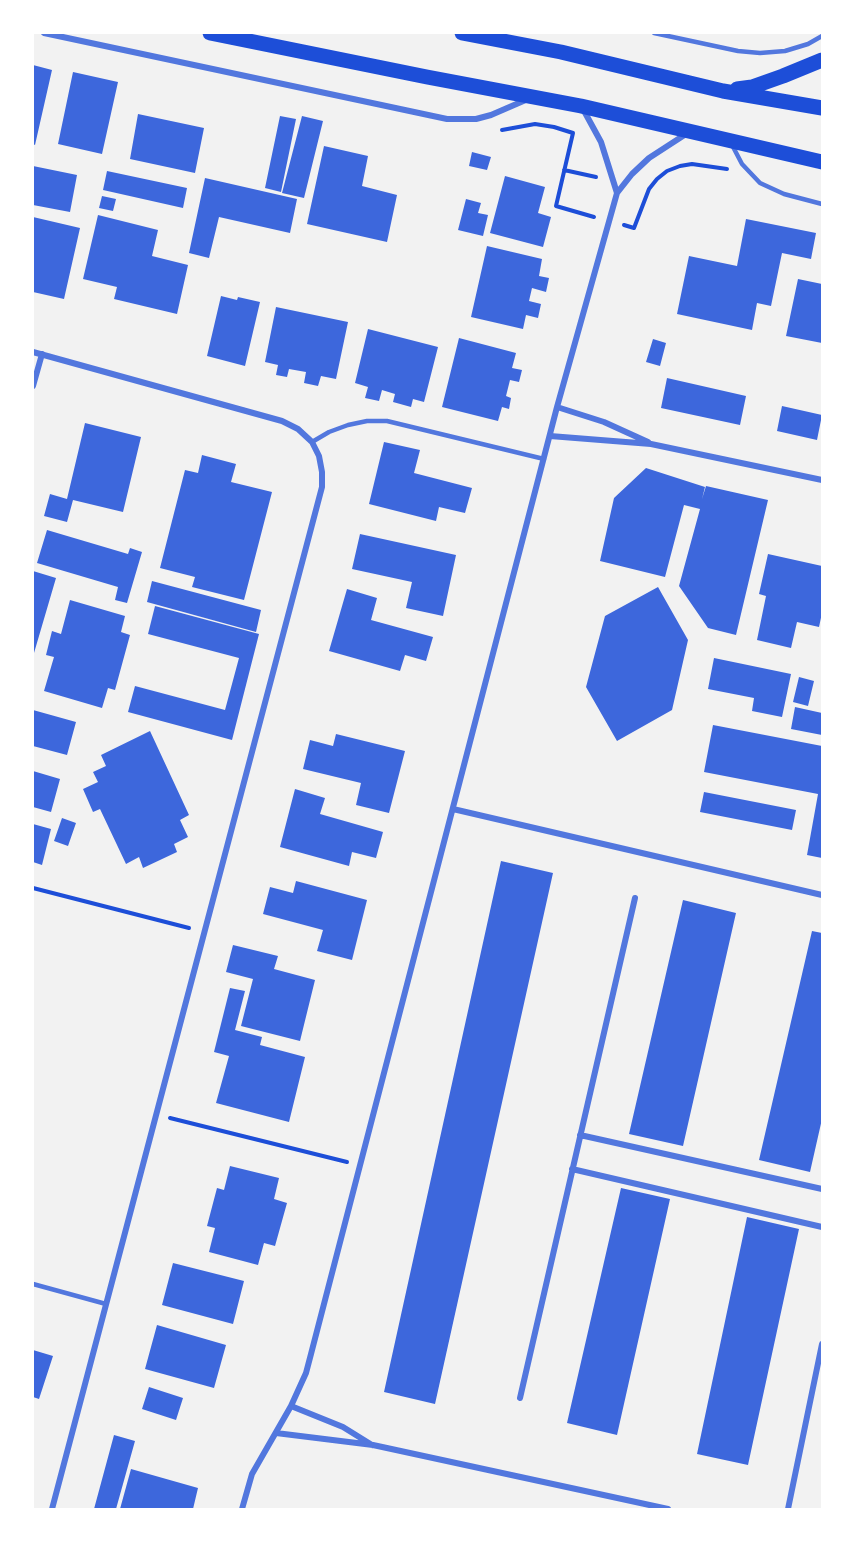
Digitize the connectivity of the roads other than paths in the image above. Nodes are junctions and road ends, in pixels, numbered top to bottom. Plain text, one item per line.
1 (44, 33) edge
2 (210, 33) edge
3 (462, 33) edge
4 (654, 33) edge
5 (822, 36) edge
6 (822, 60) edge
7 (723, 91) junction
8 (533, 98) junction
9 (581, 106) junction
10 (822, 108) edge
11 (690, 132) junction
12 (730, 141) junction
13 (822, 162) edge
14 (617, 193) junction
15 (822, 204) edge
16 (33, 352) edge
17 (42, 354) junction
18 (33, 386) edge
19 (557, 406) junction
20 (550, 436) junction
21 (312, 442) junction
22 (651, 444) junction
23 (544, 459) junction
24 (822, 480) edge
25 (453, 809) junction
26 (822, 895) edge
27 (635, 898) dead end
28 (580, 1135) junction
29 (572, 1169) junction
30 (822, 1189) edge
31 (822, 1227) edge
32 (33, 1284) edge
33 (106, 1304) junction
34 (822, 1344) edge
35 (520, 1398) dead end
36 (291, 1406) junction
37 (276, 1433) junction
38 (373, 1445) junction
39 (52, 1509) edge
40 (242, 1509) edge
41 (668, 1509) edge
42 (788, 1509) edge

1 - 8 street
2 - 8 main road
3 - 7 main road
4 - 5 lane
6 - 7 main road
7 - 10 main road
8 - 9 main road
9 - 11 main road
9 - 14 street
11 - 12 main road
11 - 14 street
12 - 13 main road
12 - 15 lane
14 - 19 street
16 - 17 street
17 - 18 street
17 - 21 street
19 - 20 street
19 - 22 street
20 - 22 street
20 - 23 street
21 - 23 lane
21 - 33 street
22 - 24 street
23 - 25 street
25 - 26 street
25 - 36 street
27 - 28 street
28 - 29 street
28 - 30 street
29 - 31 street
29 - 35 street
32 - 33 lane
33 - 39 street
34 - 42 street
36 - 37 street
36 - 38 street
37 - 38 street
37 - 40 street
38 - 41 street

